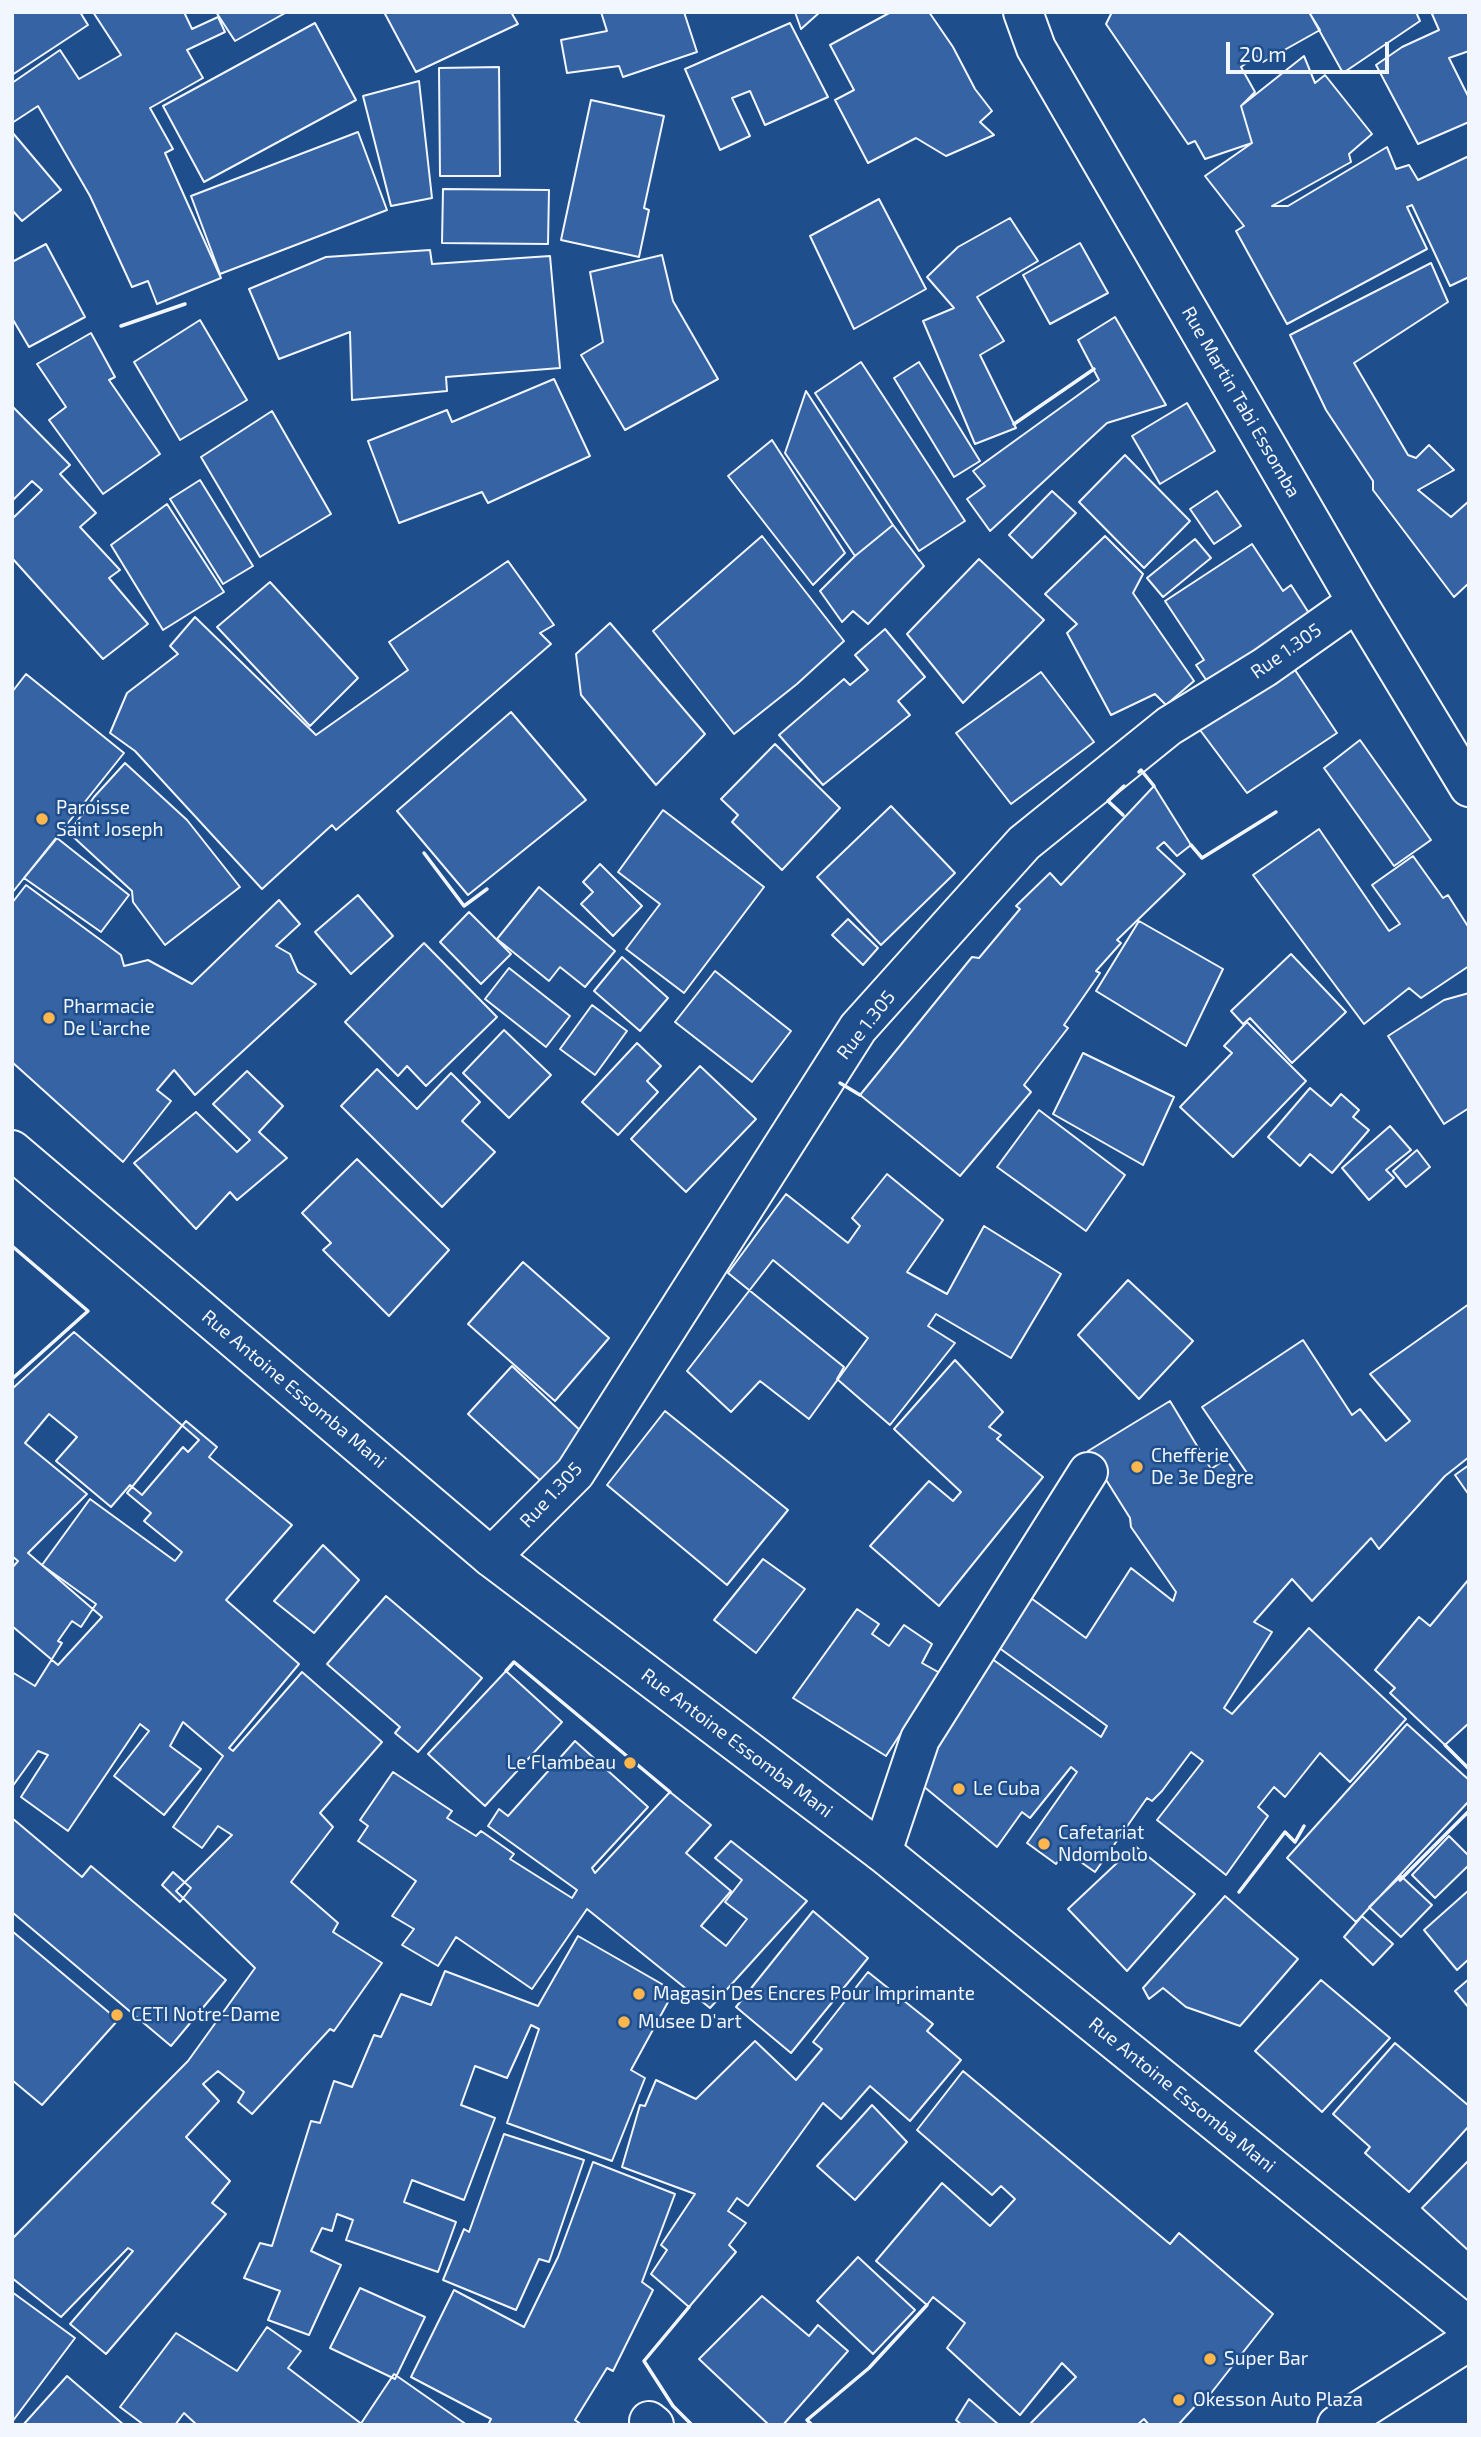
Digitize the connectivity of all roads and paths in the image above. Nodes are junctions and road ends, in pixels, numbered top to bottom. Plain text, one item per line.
1 (1023, 12) edge
2 (1357, 602) junction
3 (1469, 787) edge
4 (12, 1150) edge
5 (1088, 1472) dead end
6 (491, 1557) junction
7 (882, 1852) junction
8 (1469, 2327) edge
9 (1469, 2341) edge
10 (1337, 2425) edge

1 - 2 main road, Rue Martin Tabi Essomba
2 - 3 main road, Rue Martin Tabi Essomba
2 - 6 main road, Rue 1.305
4 - 6 main road, Rue Antoine Essomba Mani
5 - 7 main road
6 - 7 main road, Rue Antoine Essomba Mani
7 - 8 main road, Rue Antoine Essomba Mani
9 - 10 main road

